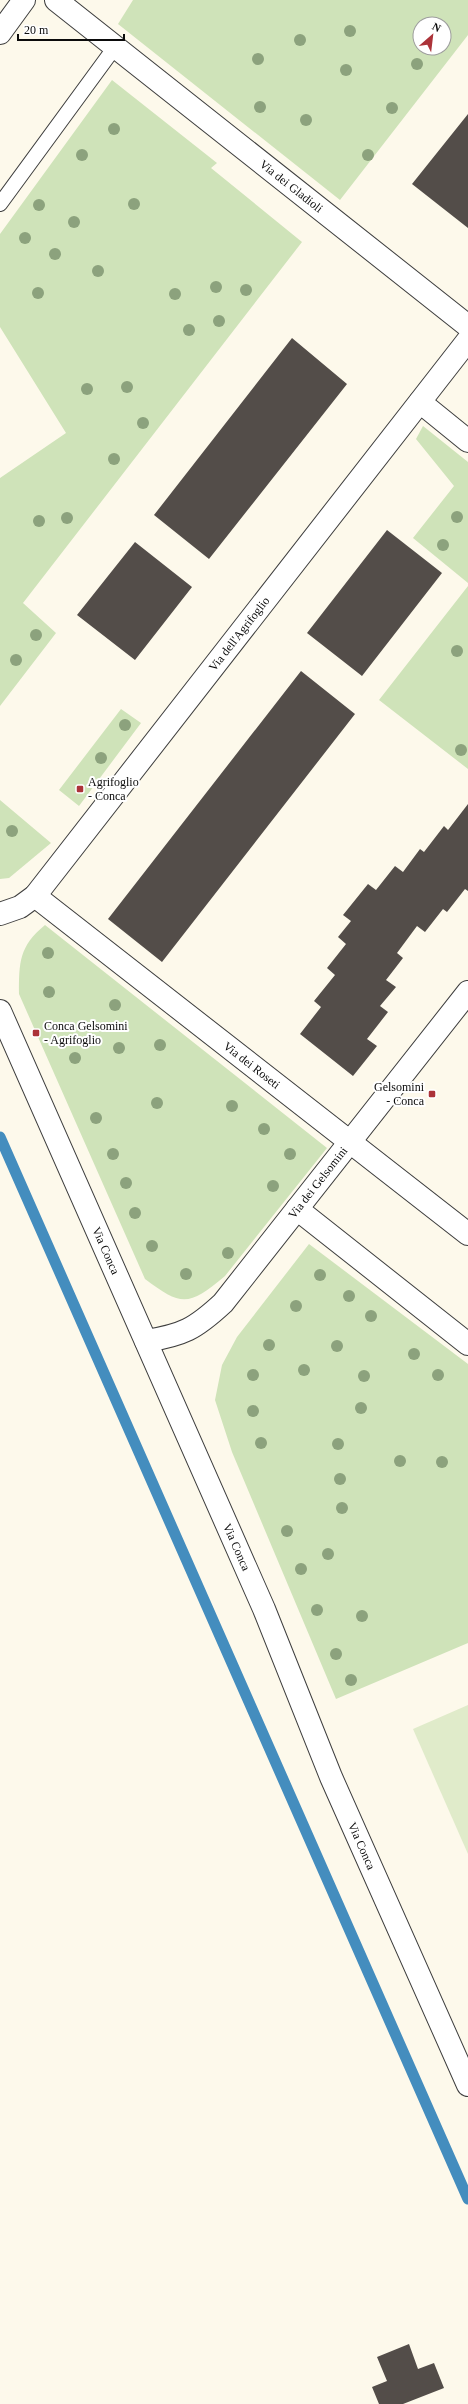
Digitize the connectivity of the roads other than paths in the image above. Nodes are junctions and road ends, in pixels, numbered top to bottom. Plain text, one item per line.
1 (24, 0) edge
2 (56, 0) edge
3 (0, 33) edge
4 (115, 47) junction
5 (0, 204) edge
6 (468, 326) edge
7 (468, 340) edge
8 (420, 402) junction
9 (468, 441) edge
10 (35, 896) junction
11 (0, 914) edge
12 (468, 992) edge
13 (0, 1011) edge
14 (350, 1141) junction
15 (297, 1208) junction
16 (468, 1234) edge
17 (146, 1341) junction
18 (468, 1344) edge
19 (468, 2085) edge

1 - 3 street
2 - 4 street, Via dei Gladioli
4 - 5 lane
4 - 6 street, Via dei Gladioli
7 - 8 street, Via dell'Agrifoglio
8 - 9 street
8 - 10 street, Via dell'Agrifoglio
10 - 11 street, Via dell'Agrifoglio
10 - 14 street, Via dei Roseti
12 - 14 street, Via dei Gelsomini
13 - 17 street, Via Conca
14 - 15 street, Via dei Gelsomini
14 - 16 street, Via dei Roseti
15 - 17 street, Via dei Gelsomini
15 - 18 street
17 - 19 street, Via Conca

